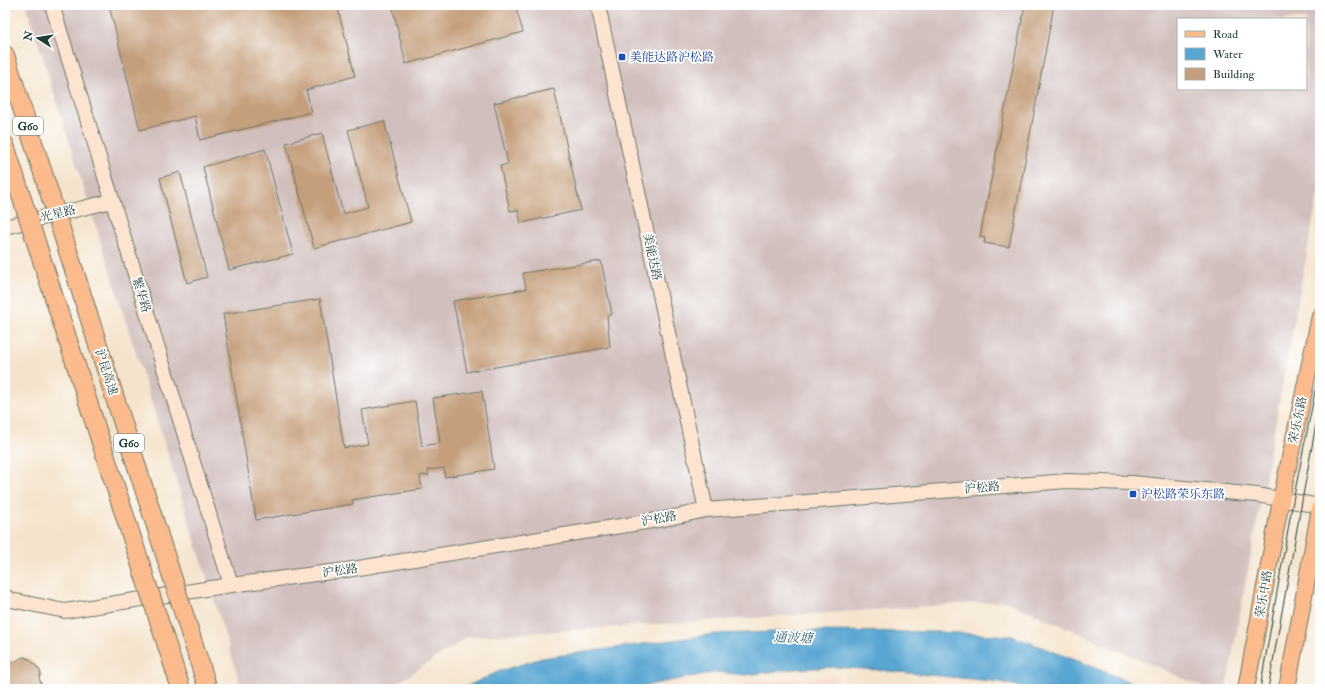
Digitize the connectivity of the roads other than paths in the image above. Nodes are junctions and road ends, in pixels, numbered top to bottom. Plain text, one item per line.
1 (52, 5) edge
2 (598, 5) edge
3 (5, 54) edge
4 (5, 145) edge
5 (112, 201) junction
6 (5, 227) edge
7 (1320, 316) edge
8 (1281, 500) junction
9 (1320, 507) edge
10 (706, 510) junction
11 (231, 585) junction
12 (5, 596) edge
13 (181, 689) edge
14 (208, 689) edge
15 (1246, 689) edge
16 (1287, 689) edge

1 - 5 main road, 繁华路
2 - 10 main road, 美能达路
3 - 14 highway, 沪昆高速 / G60, bridge
4 - 13 highway, G60, bridge
5 - 6 main road, 光星路
5 - 11 main road, 繁华路
7 - 8 main road, 荣乐东路
8 - 9 main road, 沪松路
8 - 10 main road, 沪松路
8 - 15 main road, 荣乐中路
9 - 16 main road
10 - 11 main road, 沪松路
11 - 12 main road, 沪松路

